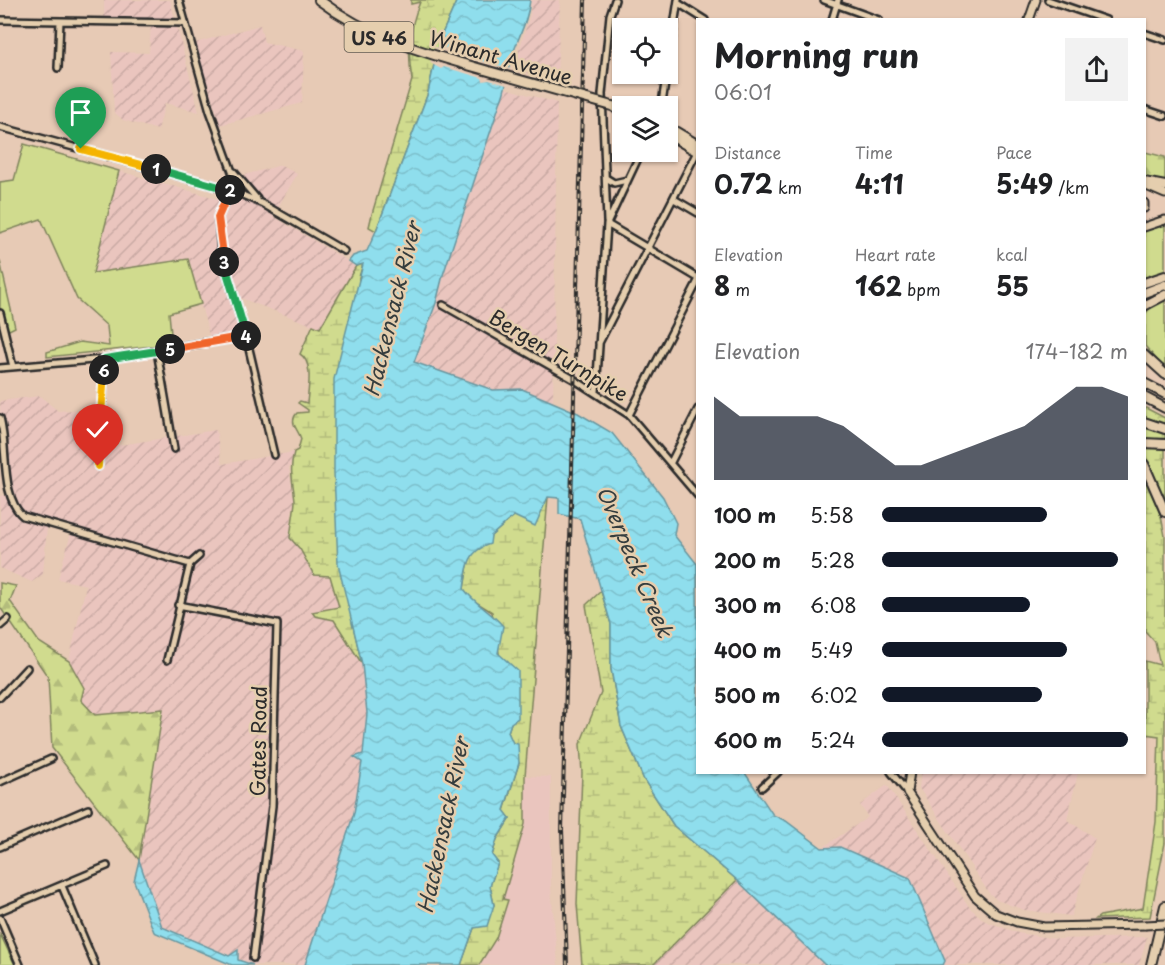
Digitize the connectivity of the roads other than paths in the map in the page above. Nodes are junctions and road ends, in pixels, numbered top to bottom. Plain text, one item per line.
1 (319, 0) edge
2 (615, 0) edge
3 (824, 0) edge
4 (1036, 0) edge
5 (1048, 0) edge
6 (179, 1) edge
7 (678, 2) edge
8 (837, 2) edge
9 (702, 18) edge
10 (833, 18) edge
11 (874, 18) edge
12 (1030, 18) edge
13 (1100, 18) edge
14 (0, 20) edge
15 (60, 21) junction
16 (185, 23) junction
17 (1146, 34) edge
18 (1165, 40) edge
19 (58, 68) dead end
20 (663, 96) edge
21 (612, 106) edge
22 (1146, 110) edge
23 (1165, 116) edge
24 (0, 127) edge
25 (678, 135) edge
26 (678, 137) edge
27 (696, 144) edge
28 (696, 150) edge
29 (696, 153) edge
30 (636, 162) edge
31 (230, 166) junction
32 (605, 176) junction
33 (627, 179) junction
34 (1146, 183) edge
35 (1146, 184) edge
36 (1165, 186) edge
37 (231, 190) junction
38 (1165, 194) edge
39 (674, 199) junction
40 (263, 204) junction
41 (696, 212) edge
42 (1165, 220) edge
43 (607, 224) junction
44 (1146, 225) edge
45 (649, 249) junction
46 (344, 251) dead end
47 (1165, 276) edge
48 (696, 279) edge
49 (1146, 283) edge
50 (696, 284) edge
51 (1165, 285) edge
52 (1146, 292) edge
53 (1165, 295) edge
54 (443, 305) dead end
55 (1146, 305) edge
56 (0, 313) edge
57 (614, 315) junction
58 (599, 316) junction
59 (246, 336) junction
60 (598, 345) junction
61 (157, 351) junction
62 (1146, 357) edge
63 (105, 359) junction
64 (13, 367) junction
65 (0, 368) edge
66 (1165, 374) edge
67 (1146, 384) edge
68 (596, 392) junction
69 (1165, 394) edge
70 (1146, 398) edge
71 (1165, 408) edge
72 (696, 412) edge
73 (628, 415) junction
74 (0, 418) edge
75 (690, 423) junction
76 (696, 423) edge
77 (1146, 423) edge
78 (1165, 429) edge
79 (1146, 443) edge
80 (1165, 444) edge
81 (174, 449) dead end
82 (273, 455) dead end
83 (671, 462) junction
84 (98, 466) dead end
85 (1146, 469) edge
86 (696, 493) edge
87 (1165, 512) edge
88 (199, 556) dead end
89 (190, 564) junction
90 (178, 605) junction
91 (8, 619) dead end
92 (0, 626) edge
93 (167, 660) dead end
94 (27, 668) dead end
95 (0, 697) edge
96 (51, 759) dead end
97 (776, 774) edge
98 (893, 774) edge
99 (910, 774) edge
100 (0, 782) edge
101 (762, 787) dead end
102 (907, 792) junction
103 (88, 809) dead end
104 (0, 847) edge
105 (107, 866) dead end
106 (62, 886) junction
107 (1165, 906) edge
108 (0, 911) edge
109 (0, 918) edge
110 (1165, 924) edge
111 (7, 936) junction
112 (0, 938) edge
113 (253, 958) dead end
114 (20, 965) edge
115 (95, 965) edge
116 (1150, 965) edge

1 - 21 highway, Winant Avenue / US 46, bridge
2 - 32 street
3 - 8 street
4 - 12 main road
5 - 13 street
6 - 16 street
7 - 9 street
7 - 20 street
8 - 10 street
8 - 11 street
14 - 15 street
15 - 16 street
15 - 19 street
16 - 31 street
17 - 18 street
22 - 23 street
24 - 37 street
25 - 27 highway
26 - 28 highway
29 - 39 street
30 - 33 street
31 - 37 street
31 - 40 street
32 - 33 street
32 - 43 street
33 - 43 street
34 - 36 highway
35 - 38 main road
37 - 40 street
37 - 59 street
39 - 41 street
39 - 45 street
40 - 46 street
42 - 44 main road
43 - 45 street
43 - 58 street
45 - 48 street
45 - 57 street
47 - 49 highway
50 - 73 street
51 - 52 highway
53 - 55 highway
54 - 68 street, Bergen Turnpike
56 - 64 street
57 - 58 street
57 - 60 street
58 - 60 street
59 - 61 street
59 - 82 street
60 - 68 street
61 - 63 street
61 - 81 street
62 - 66 highway
63 - 64 street
63 - 84 street
64 - 65 street
67 - 69 highway
68 - 73 street, Bergen Turnpike
70 - 71 highway
72 - 75 street
73 - 83 street, Bergen Turnpike
74 - 89 street
75 - 76 street
75 - 83 street
77 - 78 highway
79 - 80 highway
83 - 86 street, Bergen Turnpike
85 - 87 highway
88 - 89 street
89 - 90 street
90 - 93 street
90 - 113 street, Gates Road
91 - 92 street
94 - 95 street
96 - 100 street
97 - 101 street
98 - 102 street
99 - 102 main road
102 - 110 main road, bridge
103 - 104 street
105 - 106 street
106 - 108 street
106 - 115 street
107 - 116 highway
109 - 111 street
111 - 112 street
111 - 114 street

